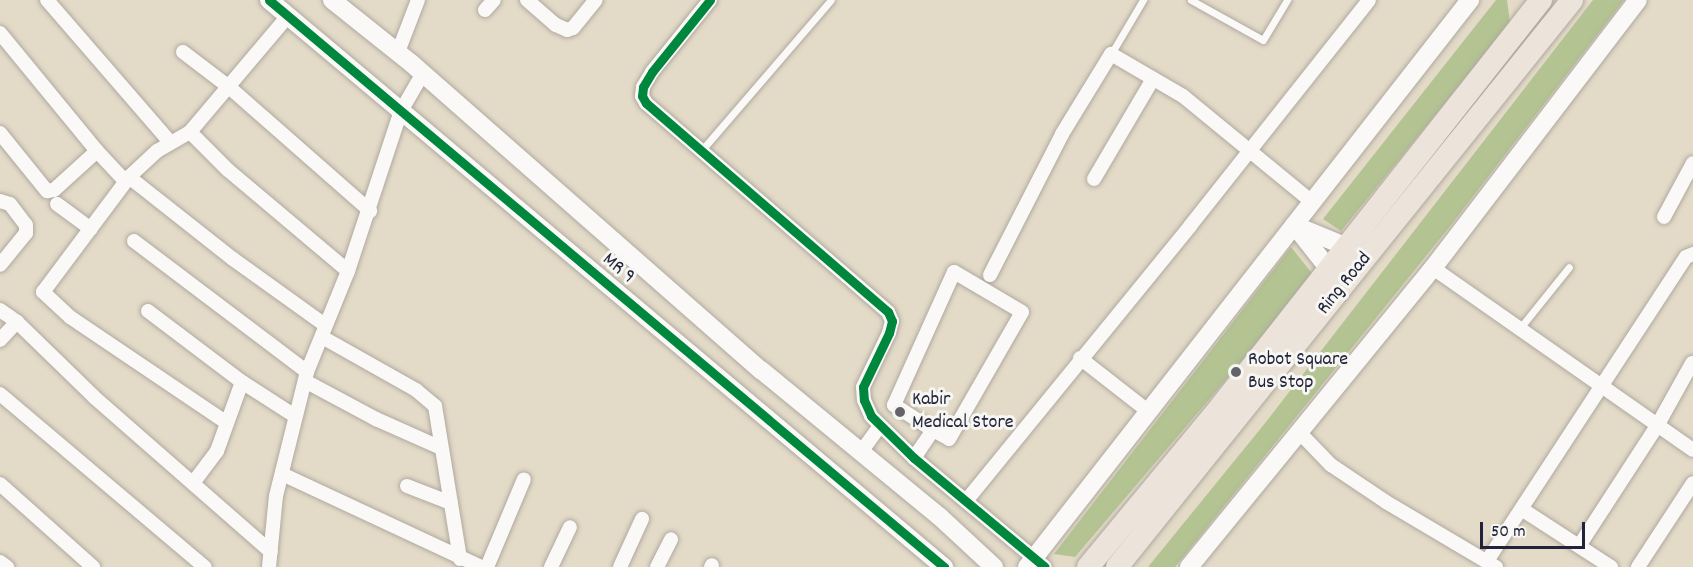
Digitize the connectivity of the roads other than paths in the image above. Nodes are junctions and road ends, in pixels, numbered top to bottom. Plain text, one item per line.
1 (47, 0) edge
2 (269, 0) edge
3 (332, 0) edge
4 (418, 0) edge
5 (527, 0) edge
6 (596, 0) edge
7 (710, 0) edge
8 (831, 0) edge
9 (1143, 0) edge
10 (1191, 0) edge
11 (1287, 0) edge
12 (1369, 0) edge
13 (1470, 0) edge
14 (1572, 0) edge
15 (1638, 0) edge
16 (1535, 3) edge
17 (288, 16) junction
18 (0, 33) edge
19 (183, 52) dead end
20 (398, 52) junction
21 (1110, 54) junction
22 (423, 73) junction
23 (1153, 78) junction
24 (229, 87) junction
25 (401, 111) junction
26 (190, 132) junction
27 (0, 133) edge
28 (170, 142) junction
29 (1250, 150) junction
30 (96, 151) junction
31 (701, 151) junction
32 (1693, 163) edge
33 (127, 179) junction
34 (1094, 179) dead end
35 (0, 201) edge
36 (1312, 202) junction
37 (57, 204) dead end
38 (370, 211) junction
39 (1664, 217) dead end
40 (1294, 225) junction
41 (91, 229) junction
42 (134, 241) dead end
43 (1347, 246) junction
44 (1693, 254) edge
45 (0, 265) edge
46 (1569, 267) dead end
47 (1433, 268) junction
48 (1329, 269) junction
49 (348, 271) junction
50 (990, 275) dead end
51 (0, 310) edge
52 (148, 311) dead end
53 (16, 322) junction
54 (1519, 329) junction
55 (323, 331) junction
56 (0, 340) edge
57 (1080, 358) junction
58 (1692, 363) edge
59 (306, 376) junction
60 (242, 382) junction
61 (1602, 388) junction
62 (0, 394) edge
63 (1149, 412) junction
64 (295, 416) junction
65 (226, 423) junction
66 (880, 426) junction
67 (1657, 426) junction
68 (933, 430) junction
69 (1299, 432) junction
70 (441, 448) junction
71 (1693, 450) edge
72 (861, 452) junction
73 (914, 458) junction
74 (282, 474) junction
75 (524, 479) dead end
76 (193, 483) junction
77 (1693, 483) edge
78 (0, 484) edge
79 (407, 486) dead end
80 (966, 501) junction
81 (451, 503) junction
82 (1523, 510) junction
83 (642, 519) dead end
84 (570, 527) dead end
85 (671, 539) dead end
86 (1579, 546) junction
87 (271, 552) junction
88 (460, 559) junction
89 (0, 562) edge
90 (1035, 564) edge
91 (1492, 564) edge
92 (201, 566) edge
93 (7, 567) edge
94 (93, 567) edge
95 (269, 567) edge
96 (481, 567) edge
97 (487, 567) edge
98 (551, 567) edge
99 (620, 567) edge
100 (657, 567) edge
101 (944, 567) edge
102 (994, 567) edge
103 (1088, 567) edge
104 (1117, 567) edge
105 (1189, 567) edge
106 (1611, 567) edge
107 (1638, 567) edge

1 - 28 street
2 - 17 street, MR 9
3 - 20 street, MR 9
4 - 20 street
5 - 6 street
7 - 31 street
8 - 31 lane
9 - 21 lane
10 - 11 lane
12 - 29 street
13 - 36 street
14 - 104 main road, Ring Road
15 - 47 street
16 - 43 main road, Ring Road
17 - 24 street
17 - 25 street, MR 9
18 - 30 street
19 - 24 street
20 - 22 street, MR 9
21 - 23 street
21 - 50 street
22 - 25 street
22 - 72 street, MR 9
23 - 29 street
23 - 34 street
24 - 26 street
24 - 38 street
25 - 38 street
25 - 101 street, MR 9
26 - 28 street
26 - 49 street
27 - 30 street
28 - 33 street
29 - 36 street
29 - 57 street
30 - 33 street
31 - 66 street
32 - 39 street
33 - 41 street
33 - 55 street
35 - 45 street
36 - 40 street
37 - 41 street
38 - 49 street
40 - 43 street
40 - 48 street
40 - 63 street
41 - 65 street
42 - 59 street
43 - 48 main road, Ring Road
44 - 61 street
46 - 54 lane
47 - 54 street
47 - 69 street
48 - 103 main road, Ring Road
49 - 55 street
51 - 53 street
52 - 60 street
53 - 56 street
53 - 76 street
54 - 61 street
55 - 59 street
55 - 70 street
57 - 63 street
57 - 80 street
58 - 67 street
59 - 64 street
59 - 70 street
60 - 64 street
60 - 65 street
61 - 67 street
61 - 82 street
62 - 92 street
63 - 90 street
64 - 74 street
65 - 76 street
66 - 72 street
66 - 73 street
67 - 71 street
67 - 86 street
68 - 68 street
68 - 73 street
69 - 91 street
69 - 105 street
70 - 81 street
72 - 102 street, MR 9
73 - 80 street
74 - 87 street
74 - 88 street
75 - 97 street
76 - 87 street
77 - 107 street
78 - 94 street
79 - 81 street
80 - 90 street
81 - 88 street
82 - 86 street
82 - 91 street
83 - 99 street
84 - 98 street
85 - 100 street
86 - 106 street
87 - 95 street
88 - 96 street
89 - 93 street

